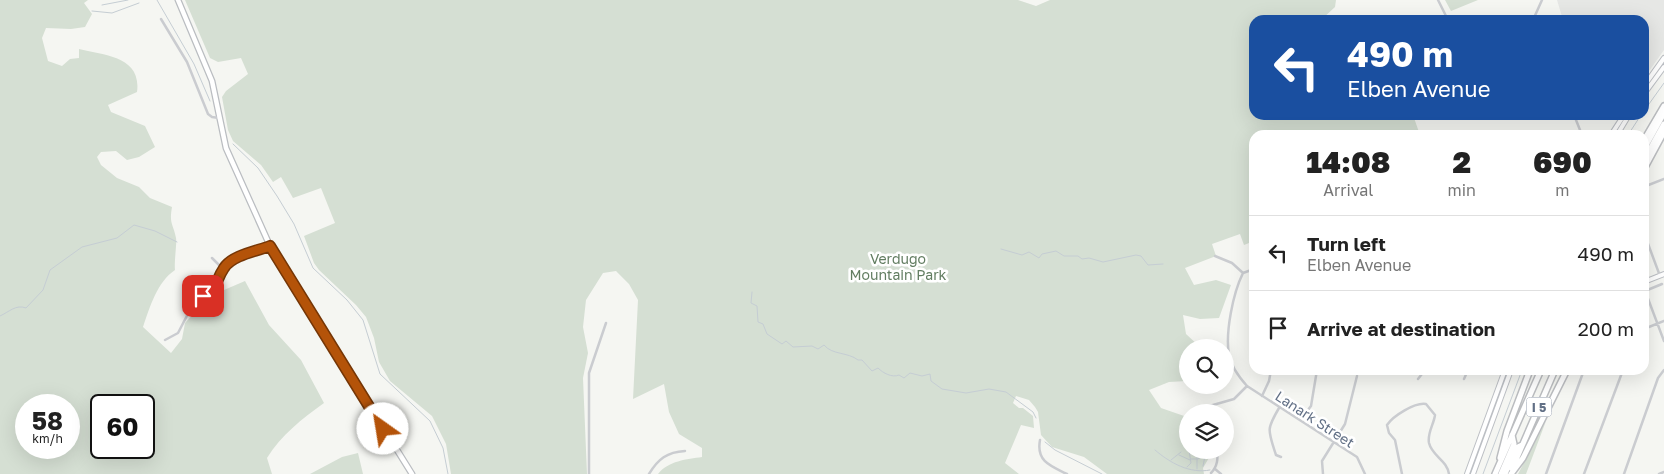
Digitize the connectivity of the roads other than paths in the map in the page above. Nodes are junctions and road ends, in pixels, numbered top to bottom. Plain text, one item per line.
1 (178, 0) edge
2 (1438, 0) edge
3 (1542, 0) edge
4 (1446, 15) edge
5 (1535, 15) edge
6 (161, 19) dead end
7 (1664, 58) edge
8 (1664, 67) edge
9 (1649, 79) edge
10 (1649, 87) edge
11 (1664, 106) edge
12 (1664, 113) edge
13 (219, 118) junction
14 (1576, 120) dead end
15 (1664, 124) edge
16 (1580, 130) edge
17 (1649, 132) edge
18 (1664, 132) edge
19 (1649, 140) edge
20 (1649, 151) edge
21 (1649, 160) edge
22 (1664, 179) edge
23 (1649, 185) edge
24 (1649, 245) edge
25 (270, 246) junction
26 (1214, 256) dead end
27 (212, 258) dead end
28 (223, 269) junction
29 (1249, 271) edge
30 (1243, 273) junction
31 (1662, 275) edge
32 (1649, 280) edge
33 (1662, 284) dead end
34 (1649, 288) edge
35 (1649, 302) edge
36 (1664, 322) edge
37 (606, 323) dead end
38 (1658, 324) junction
39 (1649, 327) edge
40 (165, 340) dead end
41 (1664, 341) edge
42 (1664, 370) edge
43 (1269, 375) edge
44 (1316, 375) edge
45 (1421, 375) edge
46 (1466, 375) edge
47 (1504, 375) edge
48 (1509, 375) edge
49 (1528, 375) edge
50 (1539, 375) edge
51 (1553, 375) edge
52 (1564, 375) edge
53 (1582, 375) edge
54 (1621, 375) edge
55 (1357, 376) dead end
56 (1418, 379) dead end
57 (1464, 379) dead end
58 (1247, 386) junction
59 (1262, 396) junction
60 (1216, 404) edge
61 (1492, 407) junction
62 (1280, 408) junction
63 (1497, 409) junction
64 (1300, 420) junction
65 (1512, 435) junction
66 (1040, 440) dead end
67 (1335, 442) junction
68 (1522, 445) junction
69 (685, 451) dead end
70 (1281, 457) dead end
71 (1217, 459) edge
72 (1499, 466) junction
73 (1215, 469) junction
74 (1664, 472) edge
75 (1211, 473) dead end
76 (412, 474) edge
77 (589, 474) edge
78 (649, 474) edge
79 (1067, 474) edge
80 (1221, 474) edge
81 (1323, 474) edge
82 (1365, 474) edge
83 (1402, 474) edge
84 (1449, 474) edge
85 (1467, 474) edge
86 (1473, 474) edge
87 (1495, 474) edge
88 (1501, 474) edge
89 (1505, 474) edge
90 (1510, 474) edge
91 (1546, 474) edge
92 (1584, 474) edge
93 (1624, 474) edge
94 (1659, 474) edge

1 - 13 main road
2 - 4 street
3 - 5 street
6 - 13 street
7 - 9 main road
8 - 10 main road
11 - 17 highway
12 - 19 highway
13 - 25 main road
14 - 16 street
15 - 20 highway
18 - 21 highway
22 - 23 street
24 - 31 street
25 - 28 street
25 - 76 main road
26 - 30 street
27 - 28 street
28 - 40 street
29 - 30 street
30 - 58 street, Lanark Street
31 - 32 main road
33 - 34 street
35 - 38 street
36 - 38 street
37 - 77 street
38 - 39 street
38 - 41 street
42 - 93 street
43 - 59 street
44 - 64 street
45 - 56 street
46 - 57 street
47 - 61 main road
48 - 63 main road
49 - 72 highway
50 - 65 highway, I 5
51 - 68 highway, I 5
52 - 90 highway
53 - 91 street
54 - 92 street
55 - 67 street
58 - 59 street, Lanark Street
58 - 60 street
59 - 62 street, Lanark Street
61 - 63 main road
61 - 85 main road
62 - 64 street, Lanark Street
62 - 70 street
63 - 86 main road
64 - 67 street, Lanark Street
65 - 72 highway, I 5
65 - 88 highway
66 - 79 street
67 - 81 street
67 - 82 street, Lanark Street
68 - 89 highway
68 - 90 highway, I 5
69 - 78 street
71 - 73 street
72 - 87 highway, I 5
73 - 75 street
73 - 80 street
74 - 94 street
83 - 84 street

